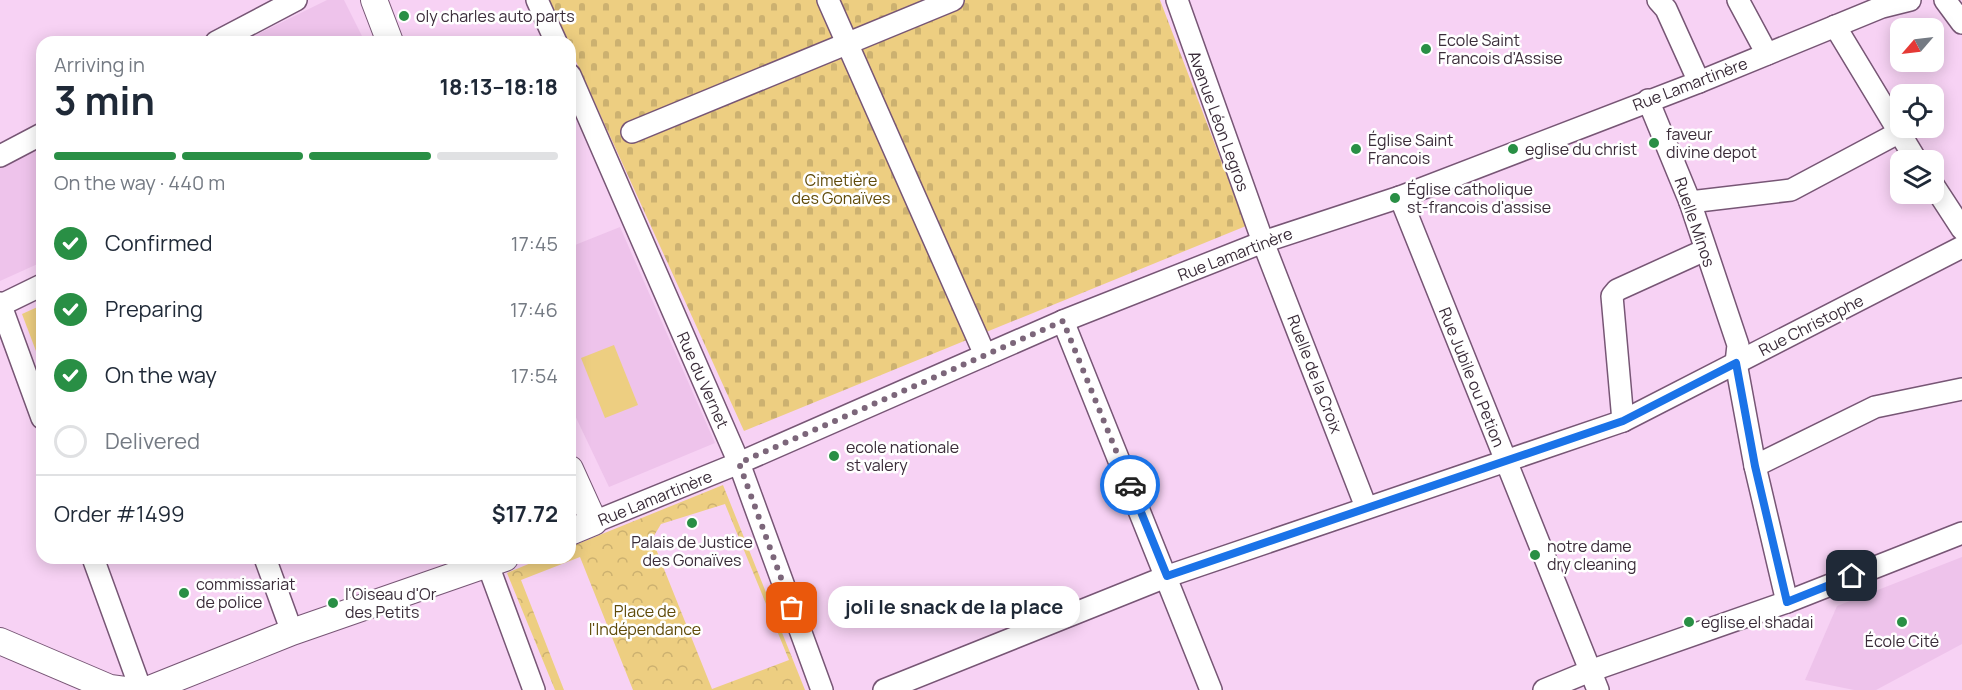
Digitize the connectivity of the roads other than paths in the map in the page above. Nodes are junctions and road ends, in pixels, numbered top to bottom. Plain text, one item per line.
1 (296, 0) edge
2 (374, 0) edge
3 (537, 0) edge
4 (828, 0) edge
5 (952, 0) edge
6 (1177, 0) edge
7 (1658, 0) edge
8 (1737, 0) edge
9 (1910, 0) edge
10 (1946, 0) edge
11 (1880, 4) edge
12 (1962, 23) edge
13 (1835, 26) junction
14 (227, 36) edge
15 (388, 36) edge
16 (553, 36) edge
17 (848, 44) junction
18 (1767, 54) junction
19 (1699, 82) junction
20 (576, 89) edge
21 (1648, 100) junction
22 (1890, 119) edge
23 (632, 132) dead end
24 (36, 137) edge
25 (1890, 137) edge
26 (0, 156) edge
27 (1400, 197) junction
28 (1944, 201) edge
29 (1690, 202) junction
30 (1962, 229) edge
31 (1263, 242) junction
32 (1962, 247) edge
33 (1705, 250) junction
34 (36, 288) edge
35 (0, 304) edge
36 (1063, 321) junction
37 (1737, 354) junction
38 (985, 355) junction
39 (1962, 389) edge
40 (36, 402) edge
41 (1623, 421) junction
42 (1506, 461) junction
43 (739, 463) junction
44 (1755, 466) junction
45 (576, 482) edge
46 (1366, 507) junction
47 (594, 522) junction
48 (576, 530) edge
49 (1962, 533) edge
50 (95, 564) edge
51 (267, 564) edge
52 (471, 564) edge
53 (477, 564) edge
54 (1167, 576) junction
55 (1787, 602) junction
56 (292, 632) junction
57 (0, 641) edge
58 (1594, 680) edge
59 (125, 690) edge
60 (141, 690) edge
61 (147, 690) edge
62 (534, 690) edge
63 (822, 690) edge
64 (884, 690) edge
65 (1211, 690) edge
66 (1544, 690) edge

1 - 14 street
2 - 15 main road
3 - 16 street
4 - 17 street
5 - 17 street
6 - 31 street, Avenue Léon Legros
7 - 19 street
8 - 18 street
9 - 11 street, Rue Lamartinère
10 - 12 street
11 - 13 street, Rue Lamartinère
13 - 18 street, Rue Lamartinère
13 - 22 street
17 - 23 street
17 - 38 street
18 - 19 street, Rue Lamartinère
19 - 21 street, Rue Lamartinère
20 - 43 street, Rue du Vernet
21 - 27 street, Rue Lamartinère
21 - 29 street, Ruelle Minos
24 - 26 street
25 - 29 street
27 - 31 street, Rue Lamartinère
27 - 42 street, Rue Jubile ou Petion
28 - 30 street
29 - 33 street, Ruelle Minos
31 - 36 street, Rue Lamartinère
31 - 46 street, Ruelle de la Croix
32 - 37 street, Rue Christophe
33 - 37 street, Ruelle Minos
33 - 41 street
34 - 35 street
35 - 40 street
36 - 38 street, Rue Lamartinère
36 - 54 street
37 - 41 street, Rue Christophe
37 - 44 street, Ruelle Minos
38 - 43 street, Rue Lamartinère
39 - 44 street
41 - 42 street, Rue Christophe
42 - 46 street, Rue Christophe
42 - 58 street, Rue Jubile ou Petion
43 - 47 street, Rue Lamartinère
43 - 63 street, Rue du Vernet
44 - 55 street, Ruelle Minos
45 - 47 main road
46 - 54 street, Rue Christophe
47 - 48 main road, Rue Lamartinère
49 - 55 street
50 - 60 street
51 - 56 street
52 - 56 main road
53 - 62 street
54 - 64 street, Rue Christophe
54 - 65 street
55 - 58 street
56 - 61 main road
57 - 59 main road
58 - 66 street

